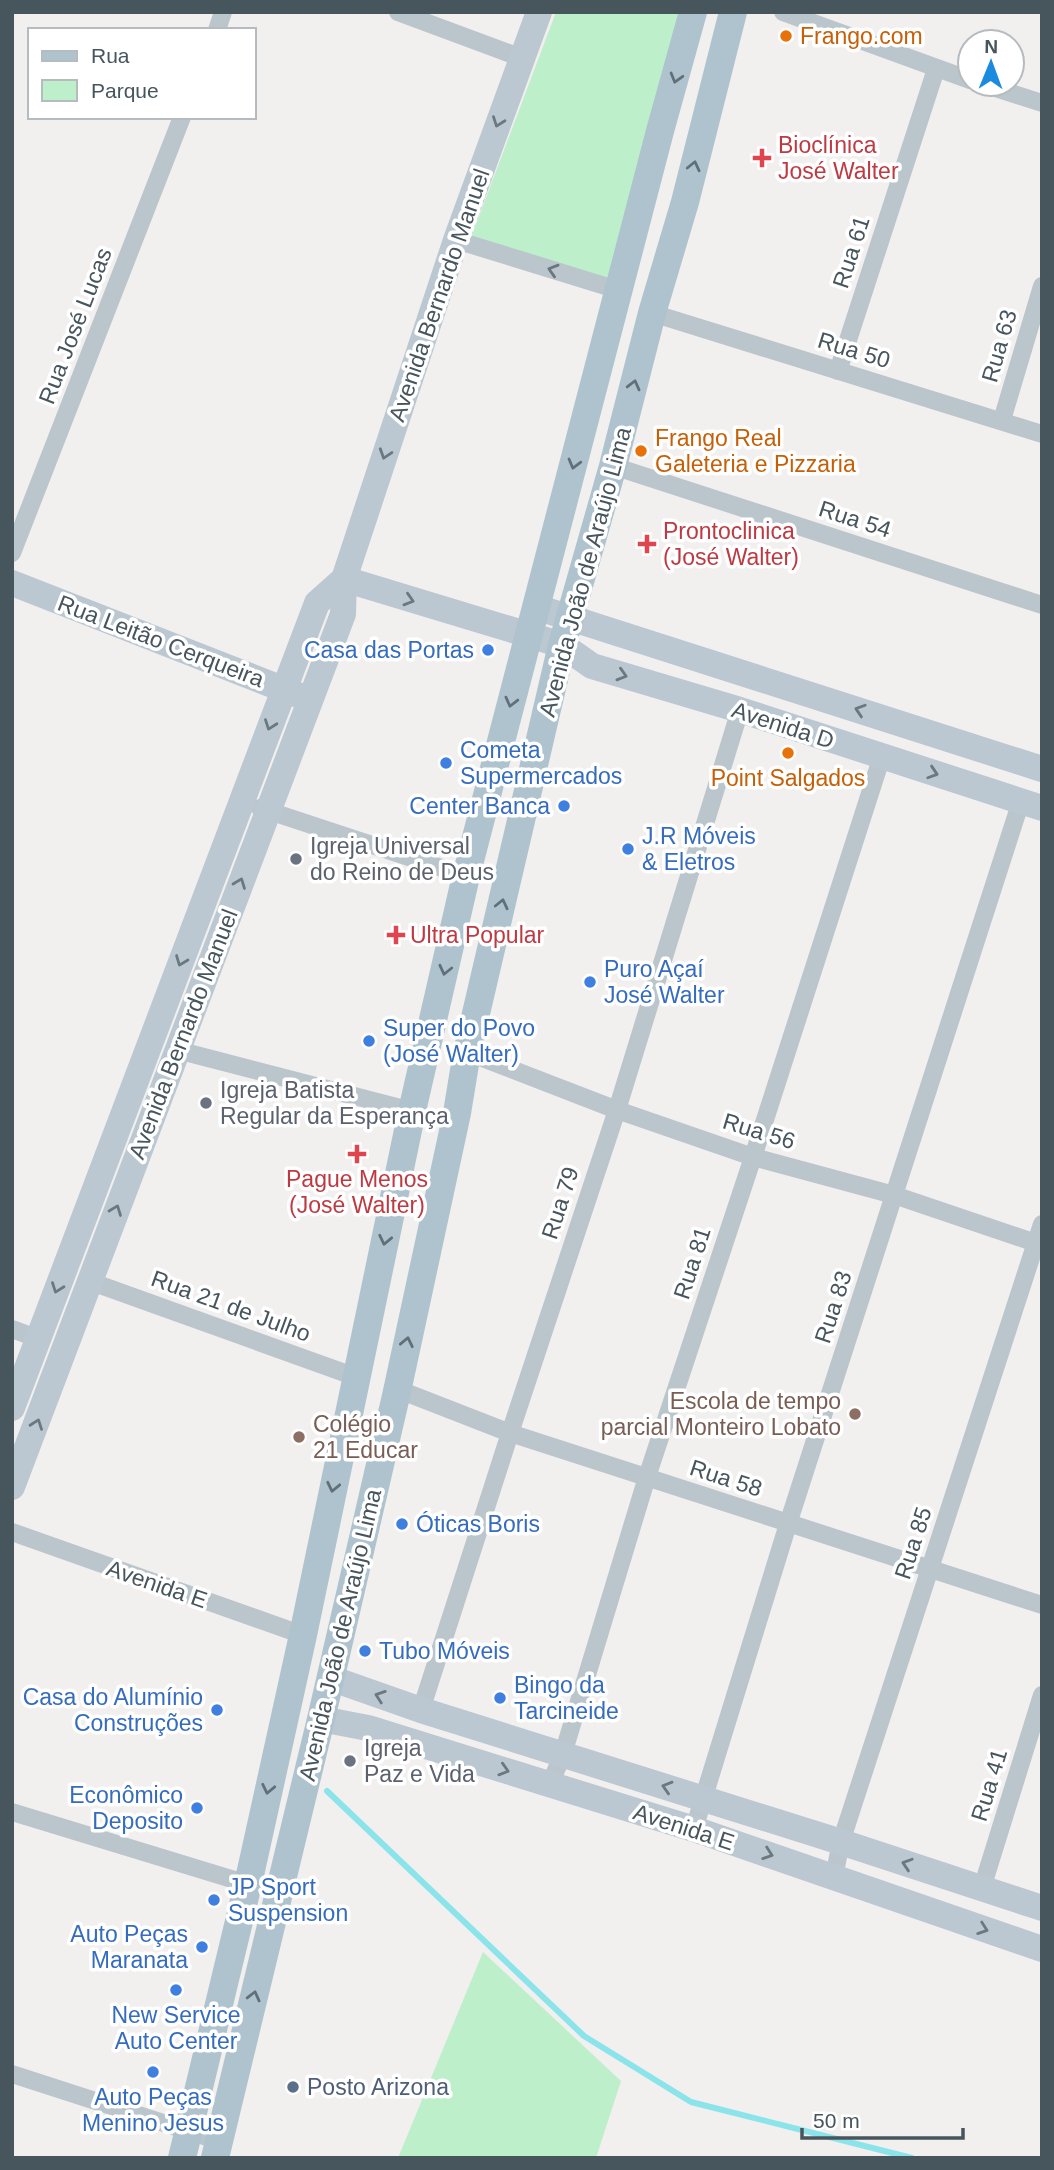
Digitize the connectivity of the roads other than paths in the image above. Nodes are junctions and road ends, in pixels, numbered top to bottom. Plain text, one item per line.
1 (398, 12) edge
2 (539, 12) edge
3 (694, 12) edge
4 (733, 12) edge
5 (783, 12) edge
6 (522, 58) junction
7 (936, 69) junction
8 (956, 75) edge
9 (181, 119) edge
10 (456, 240) junction
11 (1042, 286) edge
12 (618, 290) junction
13 (652, 313) junction
14 (838, 371) junction
15 (1002, 420) junction
16 (1042, 434) edge
17 (613, 466) junction
18 (12, 554) edge
19 (344, 579) junction
20 (12, 583) edge
21 (1042, 605) edge
22 (536, 607) junction
23 (570, 617) junction
24 (528, 636) junction
25 (562, 646) junction
26 (283, 689) junction
27 (310, 699) junction
28 (740, 710) junction
29 (881, 756) junction
30 (1042, 769) edge
31 (242, 801) junction
32 (1031, 805) edge
33 (267, 810) junction
34 (466, 876) junction
35 (177, 1050) junction
36 (467, 1052) junction
37 (412, 1111) junction
38 (617, 1111) junction
39 (753, 1157) junction
40 (894, 1195) junction
41 (1042, 1224) edge
42 (1039, 1244) edge
43 (89, 1281) junction
44 (12, 1329) edge
45 (39, 1339) junction
46 (356, 1377) junction
47 (397, 1389) junction
48 (12, 1408) edge
49 (510, 1433) junction
50 (15, 1472) edge
51 (647, 1477) junction
52 (789, 1524) junction
53 (12, 1532) edge
54 (930, 1570) junction
55 (1042, 1605) edge
56 (303, 1635) junction
57 (330, 1678) junction
58 (1042, 1695) edge
59 (421, 1710) junction
60 (321, 1719) junction
61 (563, 1754) junction
62 (550, 1784) junction
63 (704, 1798) junction
64 (12, 1812) edge
65 (694, 1829) junction
66 (841, 1842) junction
67 (834, 1877) junction
68 (248, 1884) junction
69 (982, 1888) junction
70 (1042, 1909) edge
71 (1042, 1949) edge
72 (12, 2074) edge
73 (185, 2145) edge
74 (217, 2149) edge

1 - 6 street
2 - 6 street, Avenida Bernardo Manuel
3 -> 12 main road, Avenida João de Araújo Lima
13 -> 4 main road, Avenida João de Araújo Lima
5 - 7 street
6 -> 10 street, Avenida Bernardo Manuel
7 - 8 street
7 - 14 street, Rua 61
9 - 18 street, Rua José Lucas
12 -> 10 street
10 -> 19 street, Avenida Bernardo Manuel
11 - 15 street, Rua 63
12 -> 22 main road, Avenida João de Araújo Lima
13 - 14 street, Rua 50
17 -> 13 main road, Avenida João de Araújo Lima
14 - 15 street, Rua 50
15 - 16 street, Rua 50
17 - 21 street, Rua 54
17 - 23 main road, Avenida João de Araújo Lima
19 -> 24 street
19 - 26 street, Avenida Bernardo Manuel
19 - 27 street, Avenida Bernardo Manuel
20 - 26 street, Rua Leitão Cerqueira
22 - 23 street, Avenida D
22 - 24 main road, Avenida João de Araújo Lima
23 - 25 main road, Avenida João de Araújo Lima
30 -> 23 street, Avenida D
24 - 25 street, Avenida D
24 -> 34 main road, Avenida João de Araújo Lima
25 -> 28 street, Avenida D
36 -> 25 main road, Avenida João de Araújo Lima
26 - 27 street, Rua Leitão Cerqueira
26 -> 31 street, Avenida Bernardo Manuel
27 - 33 street, Avenida Bernardo Manuel
28 - 29 street, Avenida D
28 - 38 street, Rua 79
29 -> 32 street, Avenida D
29 - 39 street, Rua 81
31 - 33 street
31 -> 45 street, Avenida Bernardo Manuel
32 - 40 street, Rua 83
33 - 34 street
35 -> 33 street, Avenida Bernardo Manuel
34 -> 37 main road, Avenida João de Araújo Lima
35 - 37 street
43 -> 35 street, Avenida Bernardo Manuel
36 - 38 street, Rua 56
47 -> 36 main road, Avenida João de Araújo Lima
37 -> 46 main road, Avenida João de Araújo Lima
38 - 39 street, Rua 56
38 - 49 street, Rua 79
39 - 40 street, Rua 56
39 - 51 street, Rua 81
40 - 42 street, Rua 56
40 - 52 street, Rua 83
41 - 42 street, Rua 85
42 - 54 street, Rua 85
43 - 46 street, Rua 21 de Julho
50 -> 43 street, Avenida Bernardo Manuel
44 - 45 street
45 - 48 street, Avenida Bernardo Manuel
46 -> 56 main road, Avenida João de Araújo Lima
47 - 49 street, Rua 58
47 - 57 main road, Avenida João de Araújo Lima
49 - 51 street, Rua 58
49 - 59 street, Rua 79
51 - 52 street, Rua 58
51 - 61 street, Rua 81
52 - 54 street, Rua 58
52 - 63 street, Rua 83
53 - 56 street, Avenida E
54 - 55 street, Rua 58
54 - 66 street, Rua 85
56 -> 68 main road, Avenida João de Araújo Lima
59 -> 57 street, Avenida E
57 - 60 main road, Avenida João de Araújo Lima
58 - 69 street, Rua 41
59 - 61 street, Avenida E
60 -> 62 street, Avenida E
74 -> 60 main road, Avenida João de Araújo Lima
61 - 62 street, Rua 81
63 -> 61 street, Avenida E
62 - 65 street, Avenida E
63 - 65 street, Rua 83
63 - 66 street, Avenida E
64 - 68 street
65 -> 67 street, Avenida E
66 - 67 street, Rua 85
69 -> 66 street, Avenida E
67 -> 71 street, Avenida E
68 - 73 main road, Avenida João de Araújo Lima
69 - 70 street, Avenida E
72 - 73 street
73 - 74 street

